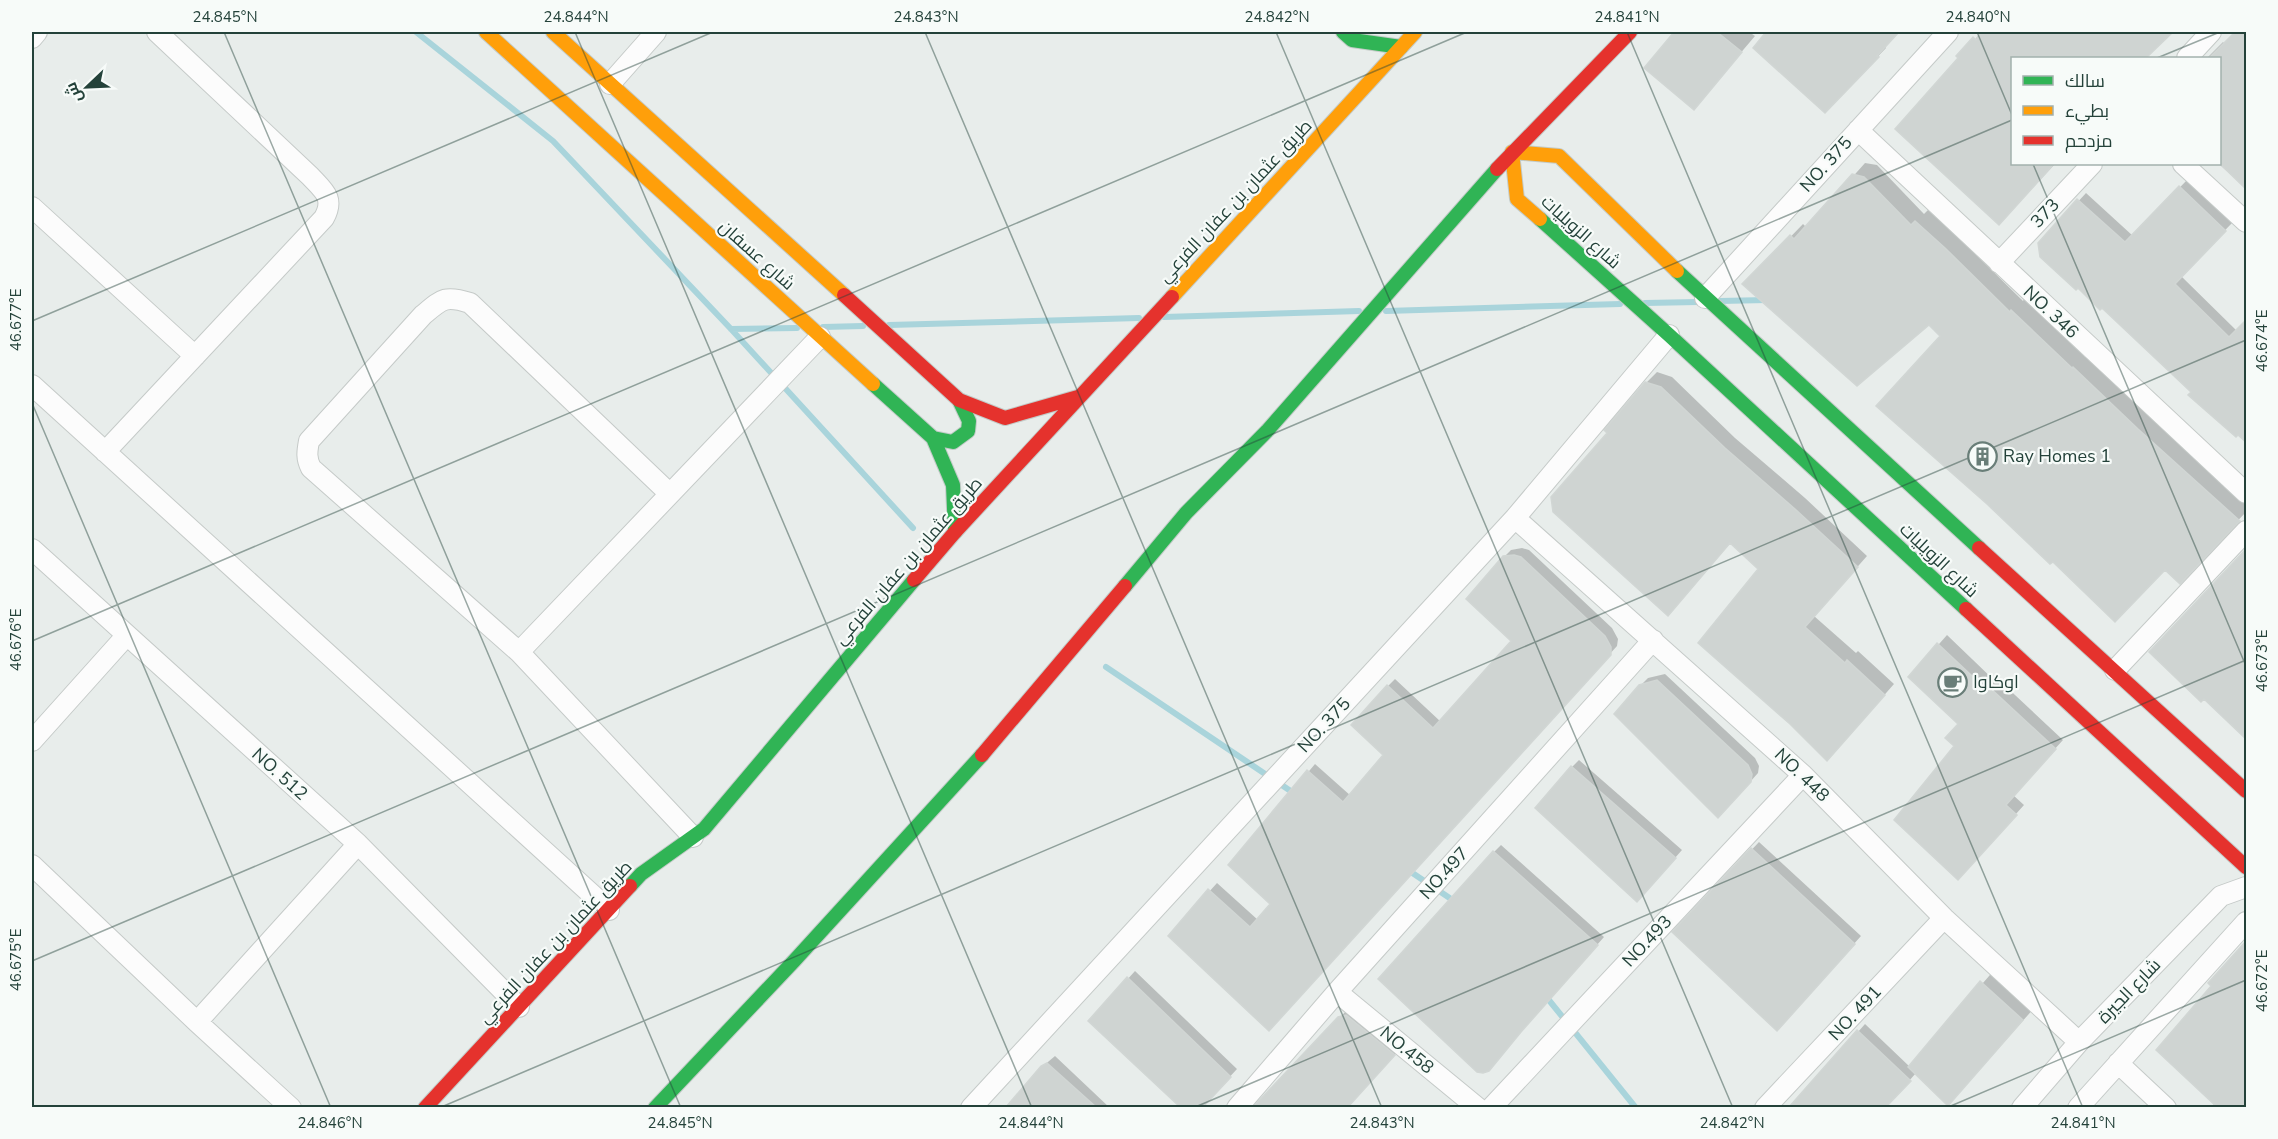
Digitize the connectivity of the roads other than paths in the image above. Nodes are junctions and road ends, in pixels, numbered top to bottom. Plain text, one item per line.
1 (37, 32) edge
2 (156, 32) edge
3 (486, 32) edge
4 (553, 32) edge
5 (656, 32) edge
6 (1343, 32) edge
7 (1388, 32) edge
8 (1415, 32) edge
9 (1630, 32) edge
10 (1948, 32) edge
11 (2211, 32) edge
12 (32, 38) edge
13 (1401, 47) junction
14 (2188, 57) edge
15 (610, 84) junction
16 (1858, 130) junction
17 (1512, 152) junction
18 (2091, 165) edge
19 (2184, 165) edge
20 (32, 207) edge
21 (2247, 222) edge
22 (1999, 263) junction
23 (1705, 298) junction
24 (1669, 335) junction
25 (820, 337) junction
26 (195, 356) junction
27 (32, 385) edge
28 (1079, 396) junction
29 (958, 400) junction
30 (933, 438) junction
31 (105, 452) junction
32 (2247, 493) edge
33 (670, 494) junction
34 (1515, 518) junction
35 (2247, 531) edge
36 (955, 532) junction
37 (32, 549) edge
38 (127, 635) junction
39 (1653, 640) junction
40 (519, 652) junction
41 (2115, 670) junction
42 (32, 741) edge
43 (1803, 775) junction
44 (2247, 791) edge
45 (693, 837) junction
46 (357, 844) junction
47 (32, 865) edge
48 (2247, 867) edge
49 (2247, 887) edge
50 (609, 910) junction
51 (1944, 918) junction
52 (2247, 922) edge
53 (1337, 992) junction
54 (519, 1007) junction
55 (197, 1022) junction
56 (2079, 1042) junction
57 (2118, 1063) junction
58 (291, 1107) edge
59 (425, 1107) edge
60 (655, 1107) edge
61 (971, 1107) edge
62 (1237, 1107) edge
63 (1478, 1107) edge
64 (1491, 1107) edge
65 (1766, 1107) edge
66 (2022, 1107) edge
67 (2078, 1107) edge
68 (2166, 1107) edge

1 - 12 street
2 - 26 street
3 - 25 street, شارع عسفان
4 - 15 street, شارع عسفان
5 - 15 street
6 - 13 street
7 - 13 street
8 - 13 street, طريق عثمان بن عفان الفرعي
9 - 17 street
10 - 16 street, NO. 375
11 - 14 street
13 - 28 street, طريق عثمان بن عفان الفرعي
15 - 29 street, شارع عسفان
16 - 22 street, NO. 346
16 - 23 street, NO. 375
17 - 23 street, شارع الزويليات
17 - 24 street, شارع الزويليات
17 - 60 street
18 - 22 street, 373
19 - 21 street
20 - 26 street
22 - 32 street, NO. 346
23 - 41 street, شارع الزويليات
24 - 34 street, NO. 375
24 - 48 street, شارع الزويليات
25 - 30 street, شارع عسفان
25 - 33 street
26 - 31 street
27 - 31 street
28 - 29 street, شارع عسفان
28 - 36 street, طريق عثمان بن عفان الفرعي
29 - 30 street
30 - 36 street, شارع عسفان
31 - 50 street
33 - 40 street
33 - 40 street
34 - 39 street, NO. 448
34 - 61 street, NO. 375
35 - 41 street
36 - 45 street, طريق عثمان بن عفان الفرعي
37 - 38 street, NO. 512
38 - 42 street
38 - 46 street, NO. 512
39 - 43 street, NO. 448
39 - 53 street, NO.497
40 - 45 street
41 - 44 street, شارع الزويليات
43 - 51 street, NO. 448
43 - 64 street, NO.493
45 - 50 street, طريق عثمان بن عفان الفرعي
46 - 54 street, NO. 512
46 - 55 street
47 - 55 street
49 - 56 street, شارع الجيرة
50 - 54 street, طريق عثمان بن عفان الفرعي
51 - 56 street, NO. 448
51 - 65 street, NO. 491
52 - 57 street
53 - 62 street, NO.497
53 - 63 street, NO.458
54 - 59 street, طريق عثمان بن عفان الفرعي
55 - 58 street
56 - 66 street, شارع الجيرة
57 - 67 street
57 - 68 street

